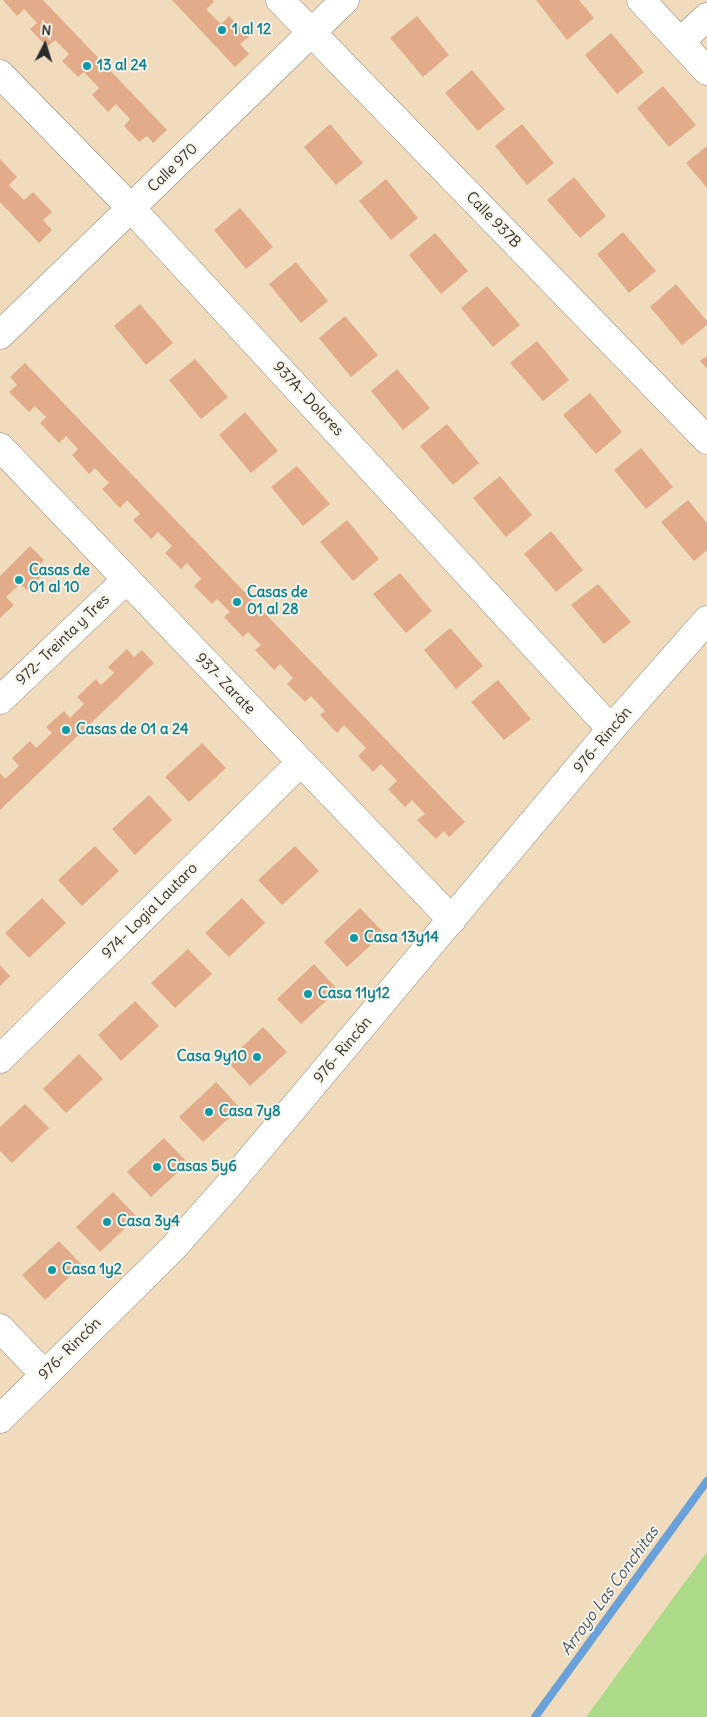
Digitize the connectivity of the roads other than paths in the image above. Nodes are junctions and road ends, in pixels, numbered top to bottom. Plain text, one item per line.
1 (280, 0) edge
2 (345, 0) edge
3 (641, 0) edge
4 (707, 17) edge
5 (311, 33) junction
6 (680, 42) junction
7 (707, 71) edge
8 (0, 74) edge
9 (132, 208) junction
10 (0, 336) edge
11 (707, 440) edge
12 (0, 447) edge
13 (126, 580) junction
14 (707, 620) edge
15 (0, 700) edge
16 (611, 729) junction
17 (300, 763) junction
18 (452, 920) junction
19 (0, 1058) edge
20 (0, 1328) edge
21 (44, 1374) junction
22 (0, 1419) edge

1 - 5 street, Calle 937B
2 - 5 street, Calle 970
3 - 6 street
4 - 6 street
5 - 9 street, Calle 970
5 - 11 street, Calle 937B
6 - 7 street
8 - 9 street, 937A- Dolores
9 - 10 street, Calle 970
9 - 16 street, 937A- Dolores
12 - 13 street, 937- Zarate
13 - 15 street, 972- Treinta y Tres
13 - 17 street, 937- Zarate
14 - 16 street, 976- Rincón
16 - 18 street, 976- Rincón
17 - 18 street, 937- Zarate
17 - 19 street, 974- Logia Lautaro
18 - 21 street, 976- Rincón
20 - 21 street
21 - 22 street, 976- Rincón

